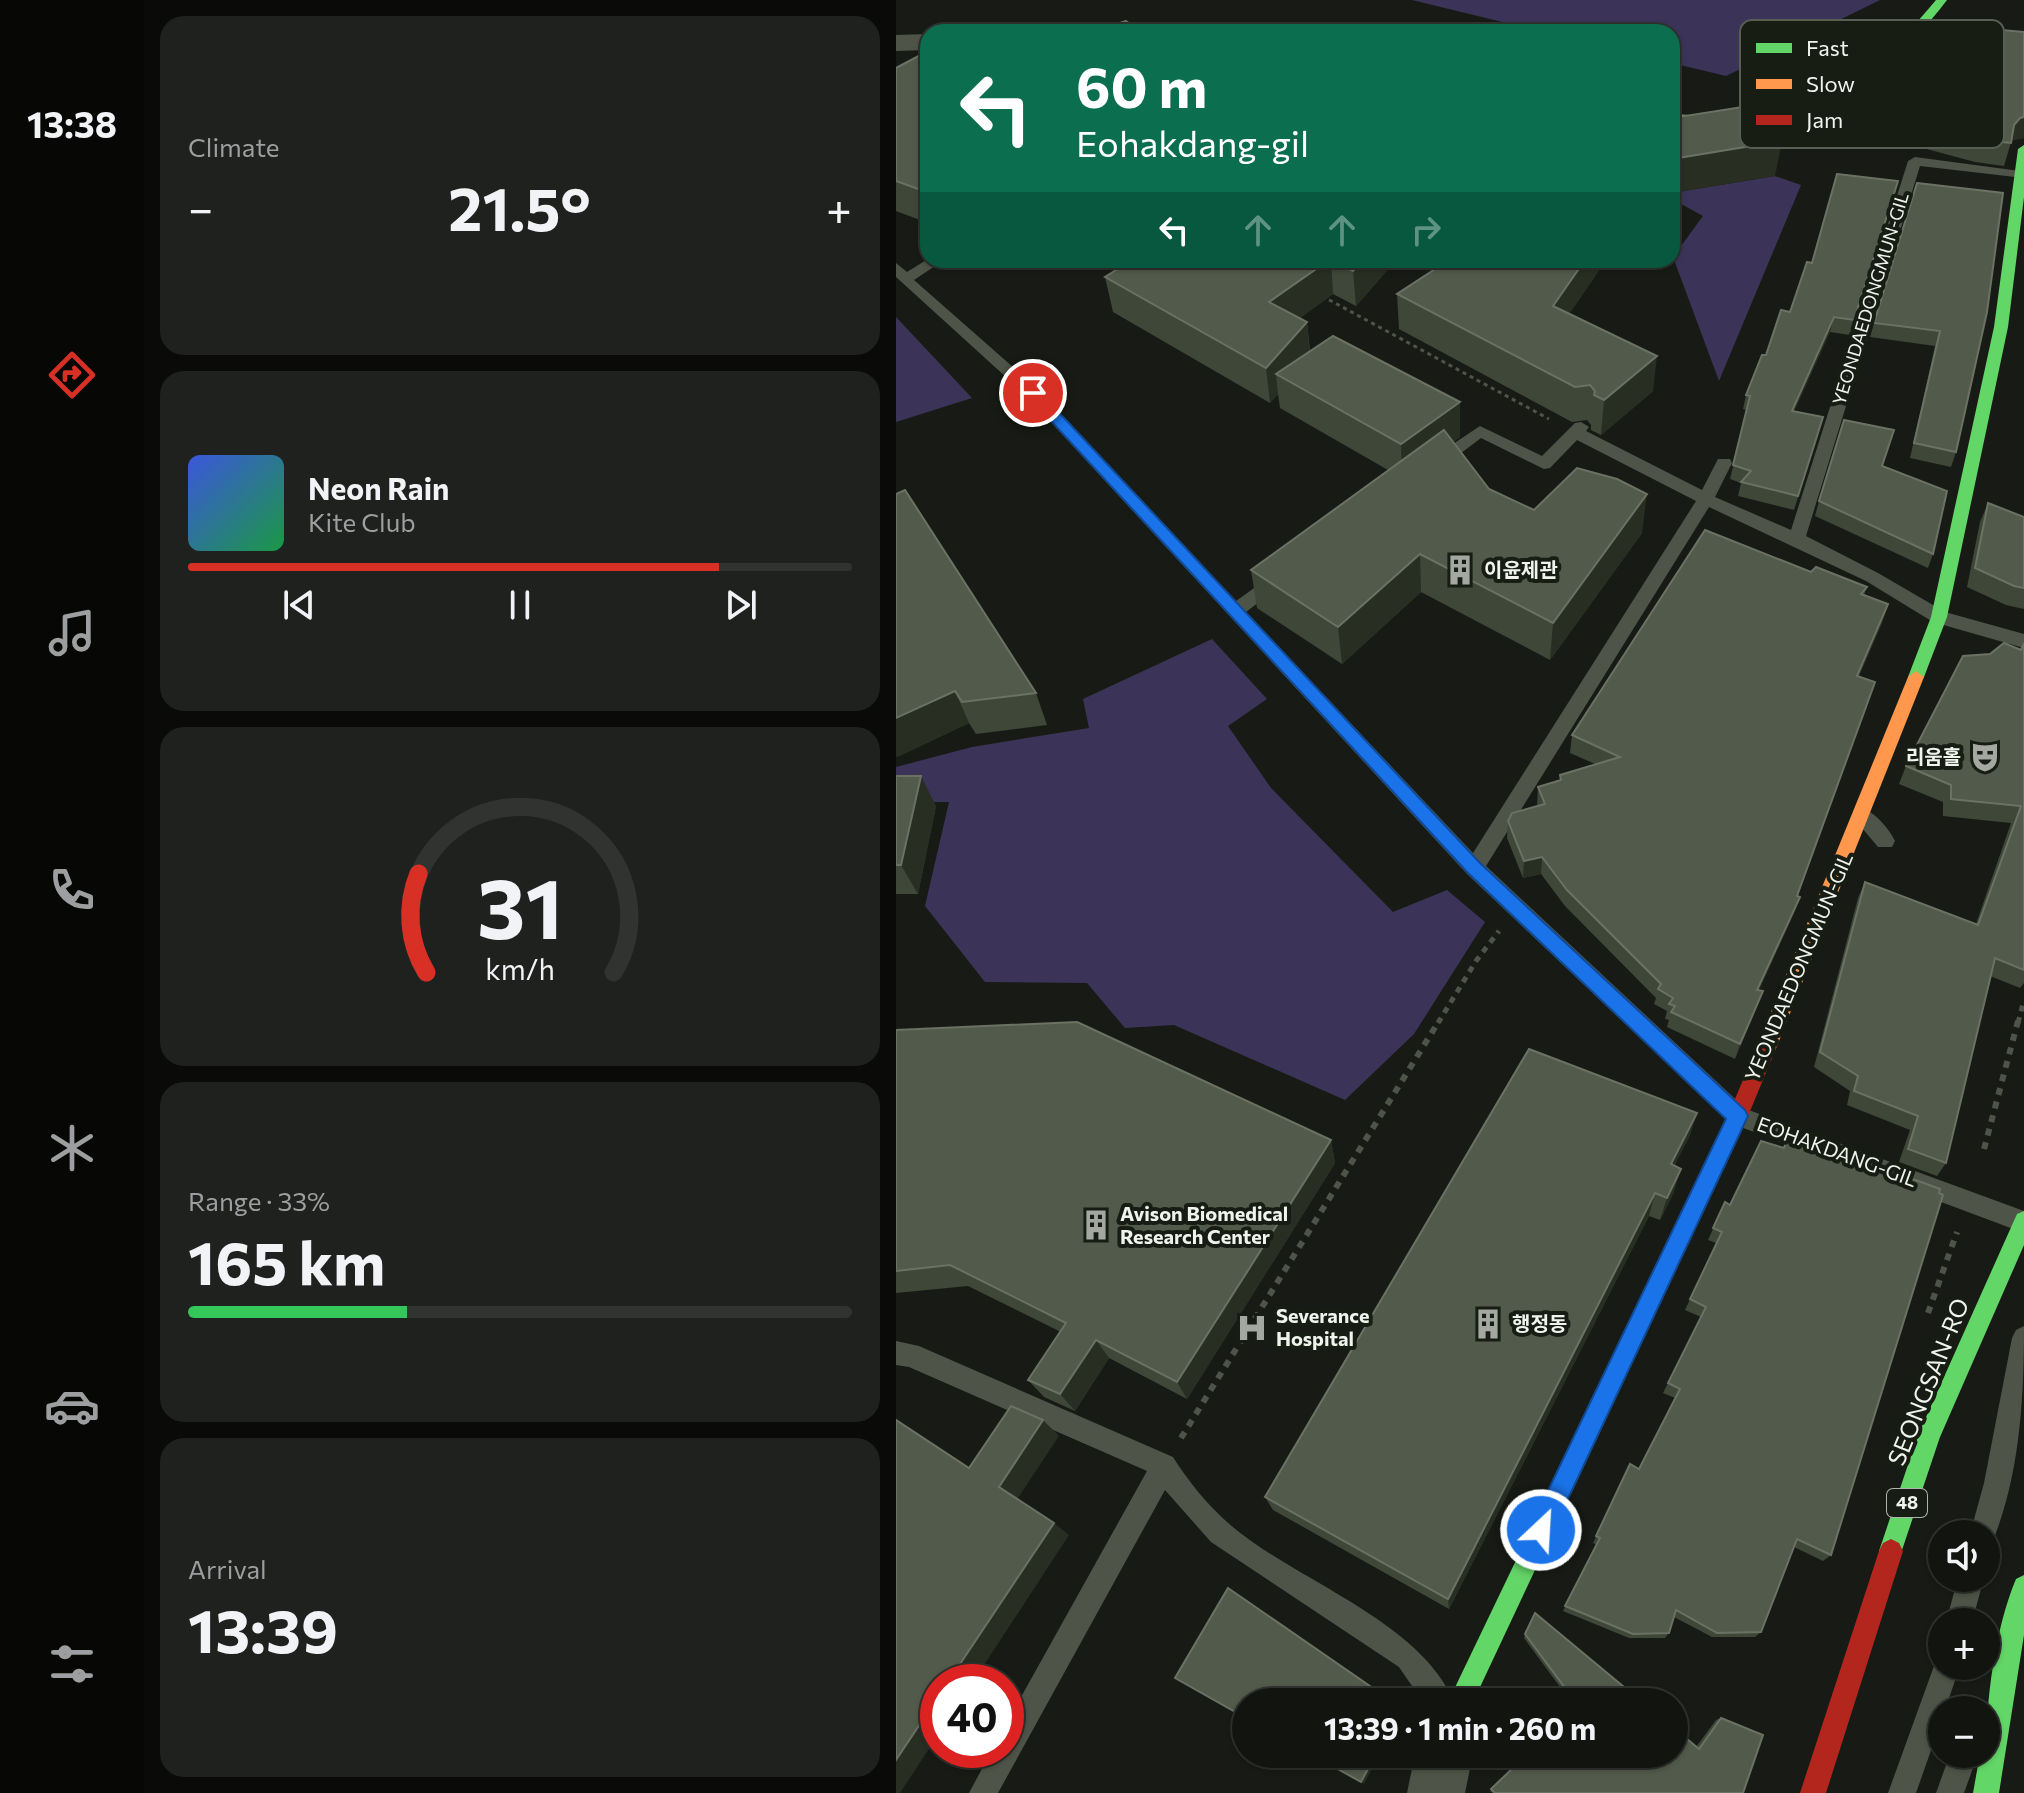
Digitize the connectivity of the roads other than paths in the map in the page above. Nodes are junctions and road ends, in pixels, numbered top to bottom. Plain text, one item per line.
1 (1942, 0) edge
2 (1925, 20) edge
3 (920, 42) edge
4 (896, 43) edge
5 (1740, 117) edge
6 (1680, 118) edge
7 (2024, 149) edge
8 (2020, 175) junction
9 (920, 266) edge
10 (900, 273) edge
11 (2016, 274) edge
12 (1724, 463) dead end
13 (1419, 476) edge
14 (1706, 499) junction
15 (1797, 539) junction
16 (1296, 566) edge
17 (1235, 611) junction
18 (1939, 617) junction
19 (2024, 641) edge
20 (1862, 816) junction
21 (1885, 841) dead end
22 (1474, 868) junction
23 (1738, 1116) junction
24 (2024, 1221) edge
25 (2024, 1338) edge
26 (896, 1353) edge
27 (1164, 1466) junction
28 (1987, 1520) edge
29 (2024, 1587) edge
30 (2014, 1623) junction
31 (1942, 1680) edge
32 (1430, 1688) edge
33 (1467, 1688) edge
34 (1986, 1696) edge
35 (1441, 1768) edge
36 (1959, 1768) edge
37 (983, 1793) edge
38 (1436, 1793) edge
39 (1813, 1793) edge
40 (1902, 1793) edge
41 (1950, 1793) edge
42 (1986, 1793) edge

1 - 2 street
3 - 4 street
5 - 6 street
7 - 8 street, YEONDAEDONGMUN-GIL
8 - 11 street, YEONDAEDONGMUN-GIL
8 - 15 lane, YEONDAEDONGMUN-GIL
9 - 10 lane
10 - 17 lane, EOHAKDANG-GIL
11 - 18 street, YEONDAEDONGMUN-GIL
12 - 14 lane
13 - 14 lane
14 - 15 lane
14 - 22 lane
15 - 18 lane
16 - 17 lane
17 - 22 lane, EOHAKDANG-GIL
18 - 19 lane
18 - 20 street, YEONDAEDONGMUN-GIL
20 - 21 lane
20 - 23 street, YEONDAEDONGMUN-GIL
22 - 23 lane, EOHAKDANG-GIL
23 - 24 lane, EOHAKDANG-GIL
23 - 33 street, YEONDAEDONGMUN-GIL
24 - 39 street, SEONGSAN-RO / 48
25 - 28 lane
26 - 27 lane
27 - 32 lane
27 - 37 lane
29 - 30 street
30 - 34 lane
30 - 42 street
31 - 40 lane
35 - 38 street
36 - 41 lane

